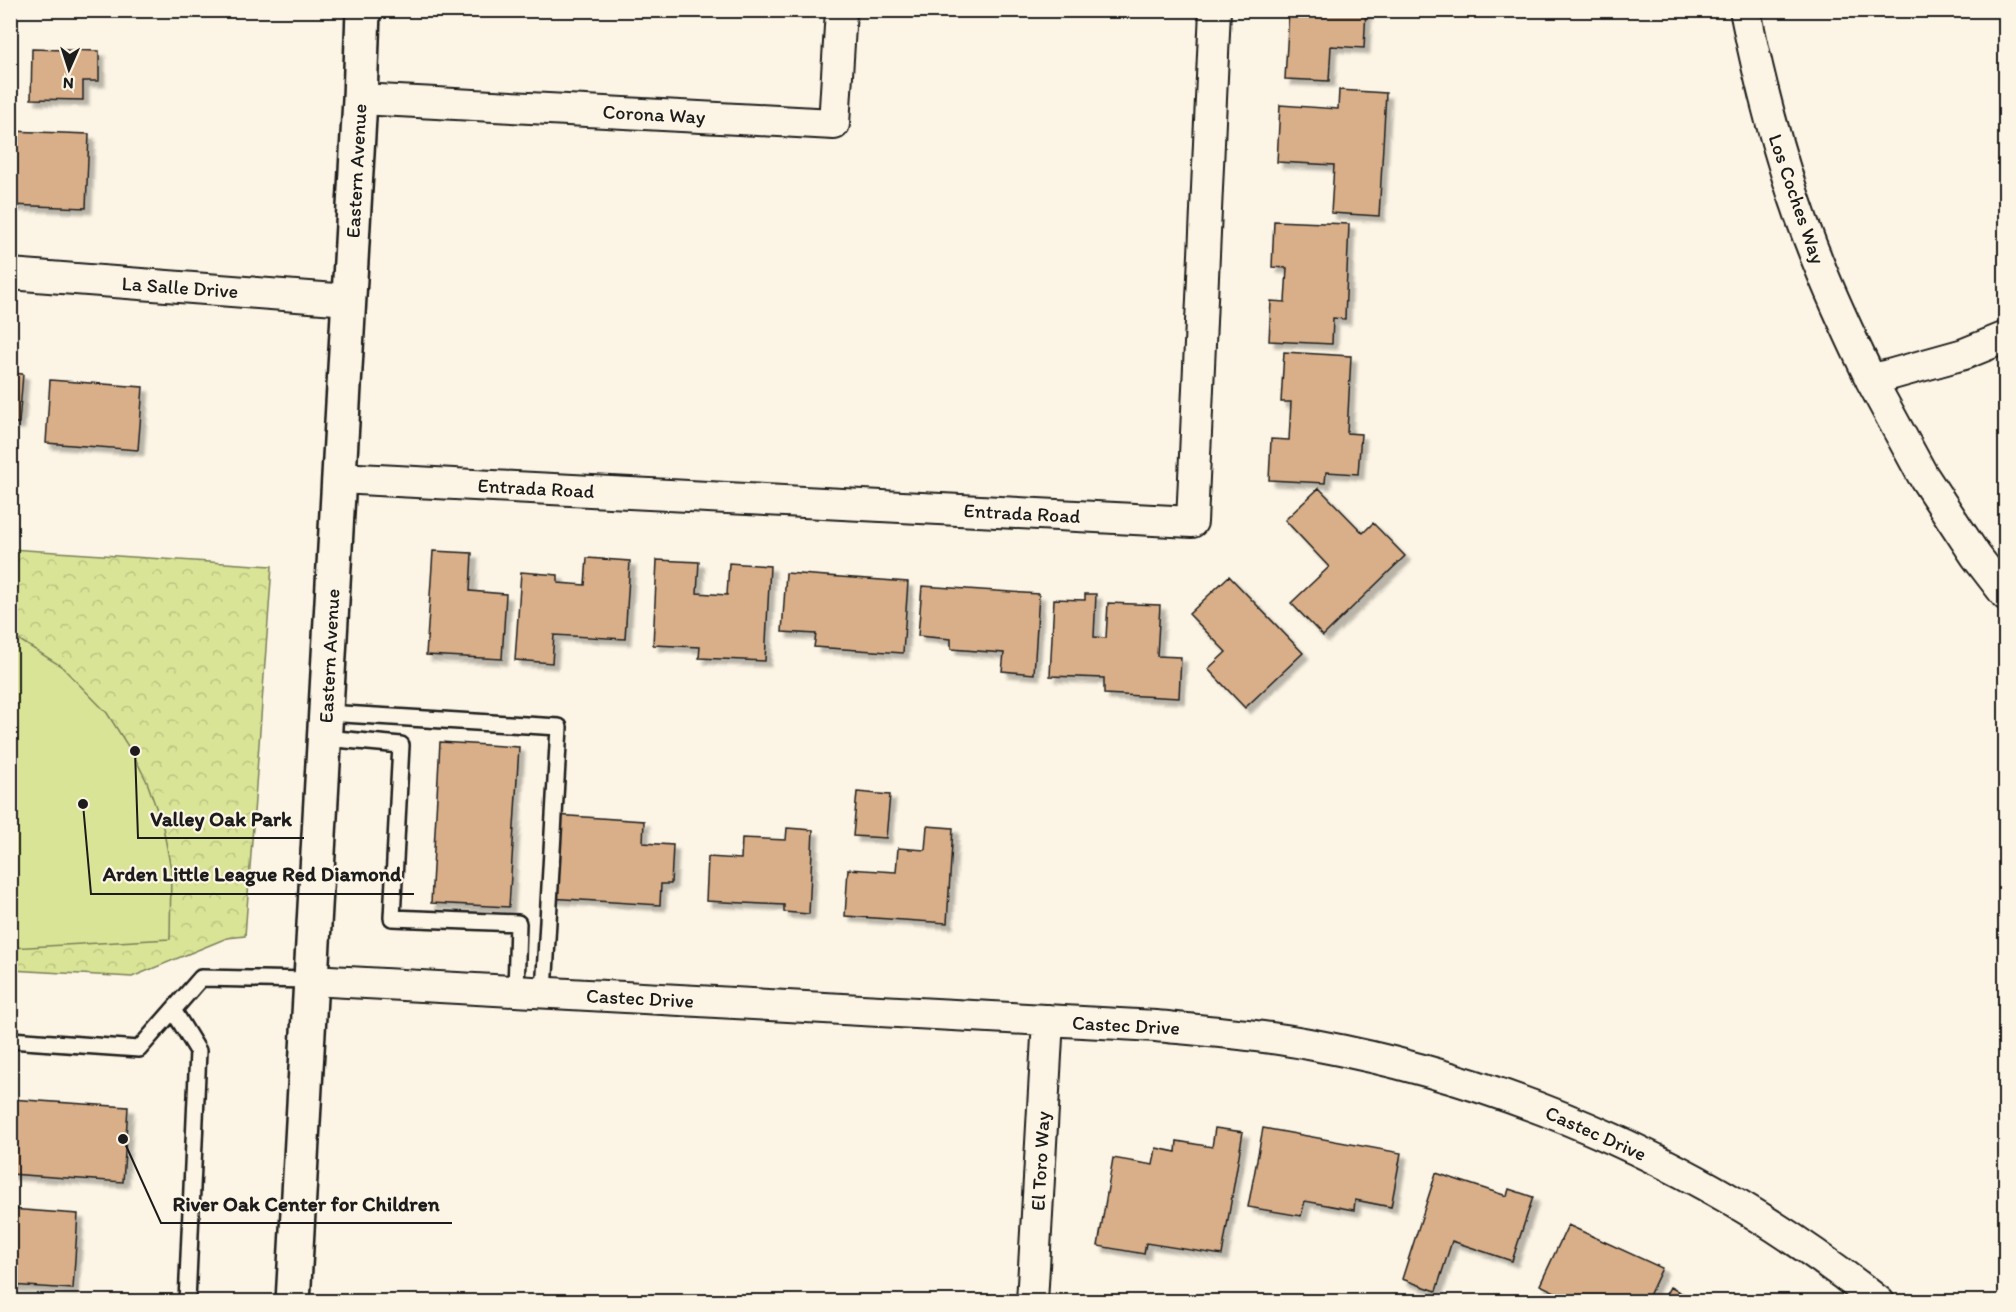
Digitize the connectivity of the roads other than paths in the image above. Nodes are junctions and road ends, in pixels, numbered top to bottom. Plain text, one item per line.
1 (363, 10) edge
2 (841, 10) edge
3 (1215, 10) edge
4 (1745, 10) edge
5 (360, 99) junction
6 (10, 274) edge
7 (349, 300) junction
8 (2006, 337) edge
9 (1871, 380) junction
10 (339, 478) junction
11 (2006, 595) edge
12 (325, 726) junction
13 (311, 980) junction
14 (530, 992) junction
15 (173, 1010) junction
16 (1048, 1020) junction
17 (10, 1040) edge
18 (187, 1302) edge
19 (293, 1302) edge
20 (1032, 1302) edge
21 (1879, 1302) edge

1 - 5 main road, Eastern Avenue
2 - 5 street, Corona Way
3 - 10 street, Entrada Road
4 - 9 street, Los Coches Way
5 - 7 main road, Eastern Avenue
6 - 7 street, La Salle Drive
7 - 10 main road, Eastern Avenue
8 - 9 street
9 - 11 street, Los Coches Way
10 - 12 main road, Eastern Avenue
12 - 13 main road, Eastern Avenue
12 - 14 lane
12 - 14 lane
13 - 14 street, Castec Drive
13 - 15 lane
13 - 19 main road, Eastern Avenue
14 - 16 street, Castec Drive
15 - 17 lane
15 - 18 lane
16 - 20 street, El Toro Way
16 - 21 street, Castec Drive

